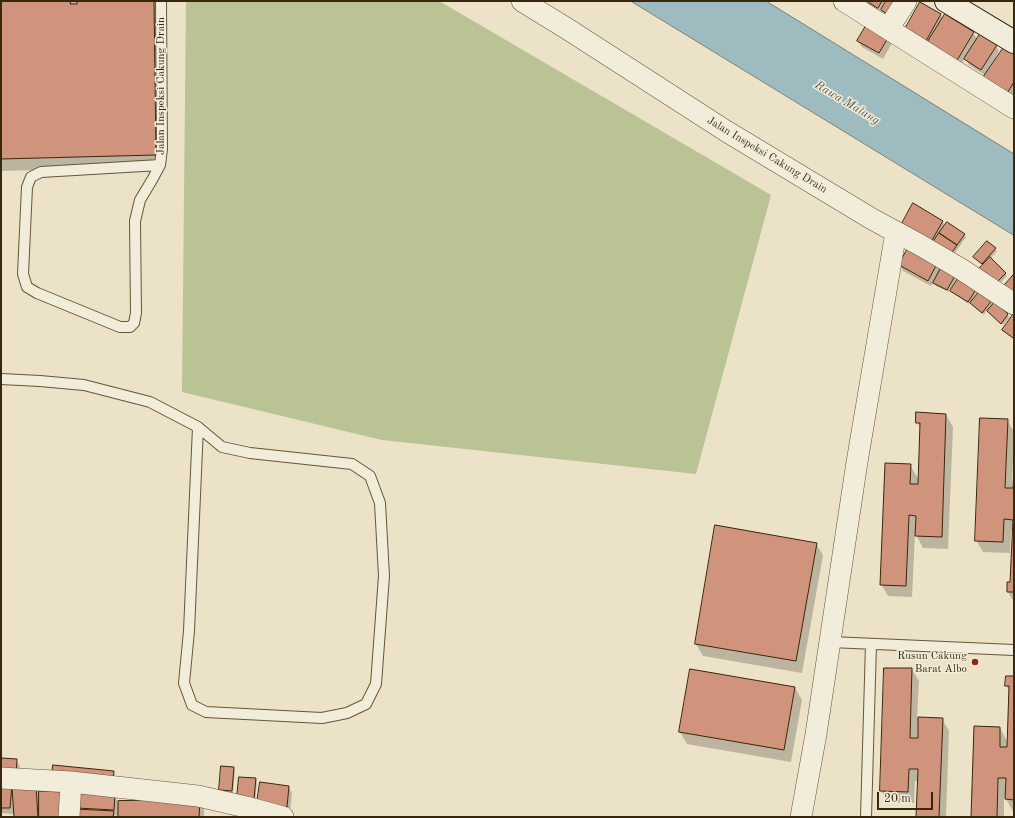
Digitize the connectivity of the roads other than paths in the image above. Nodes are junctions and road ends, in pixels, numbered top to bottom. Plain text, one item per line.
1 (162, 1) edge
2 (522, 1) edge
3 (844, 1) edge
4 (906, 1) edge
5 (946, 1) edge
6 (888, 29) junction
7 (1014, 42) edge
8 (1014, 108) edge
9 (160, 165) junction
10 (896, 232) junction
11 (1014, 304) edge
12 (1, 379) edge
13 (198, 427) junction
14 (830, 642) junction
15 (871, 644) junction
16 (1014, 650) edge
17 (1, 778) edge
18 (71, 782) junction
19 (69, 817) edge
20 (284, 817) edge
21 (801, 817) edge
22 (866, 817) edge

1 - 9 lane, Jalan Inspeksi Cakung Drain
2 - 10 street, Jalan Inspeksi Cakung Drain
3 - 6 street
4 - 6 street
5 - 7 street
6 - 8 street
9 - 9 lane, Jalan Inspeksi Cakung Drain
10 - 11 street, Jalan Inspeksi Cakung Drain
10 - 14 street
12 - 13 lane
13 - 13 lane
14 - 15 lane
14 - 21 street
15 - 16 lane
15 - 22 lane
17 - 18 street
18 - 19 street
18 - 20 street

